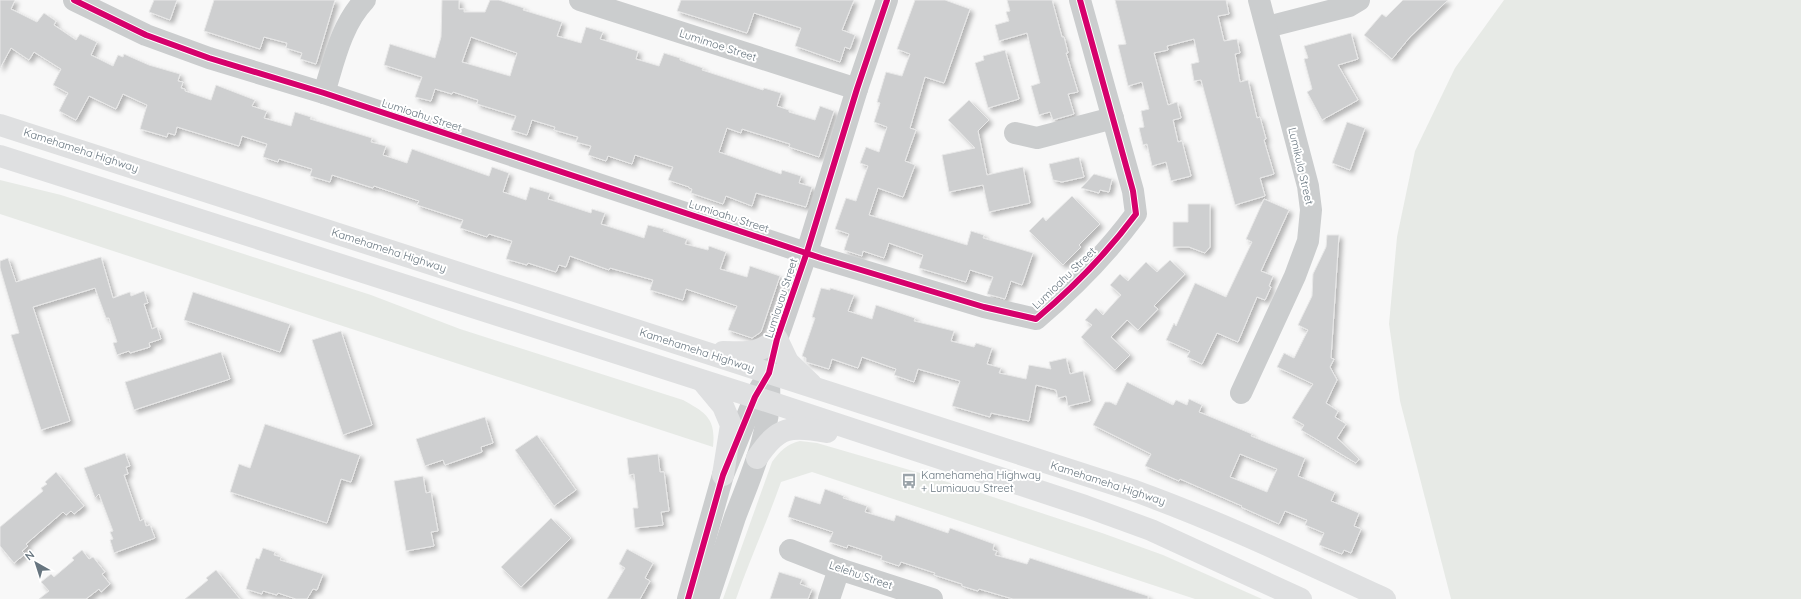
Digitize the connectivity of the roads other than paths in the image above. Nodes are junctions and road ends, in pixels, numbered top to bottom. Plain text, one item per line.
1 (74, 0) edge
2 (365, 0) edge
3 (580, 0) edge
4 (887, 0) edge
5 (1080, 0) edge
6 (1260, 0) edge
7 (1359, 0) edge
8 (101, 6) edge
9 (1267, 27) junction
10 (857, 90) junction
11 (324, 93) junction
12 (1113, 118) junction
13 (0, 125) edge
14 (1015, 133) dead end
15 (0, 156) edge
16 (807, 252) junction
17 (777, 339) junction
18 (700, 352) junction
19 (769, 373) junction
20 (703, 382) junction
21 (815, 388) junction
22 (1241, 393) dead end
23 (763, 400) junction
24 (861, 433) junction
25 (758, 458) junction
26 (723, 475) junction
27 (790, 550) dead end
28 (839, 569) junction
29 (688, 599) edge
30 (708, 599) edge
31 (829, 599) edge
32 (932, 599) edge
33 (1301, 599) edge
34 (1385, 599) edge

1 - 8 street, Lumioahu Street
2 - 11 street
3 - 10 street, Lumimoe Street
4 - 10 street, Lumiauau Street
5 - 12 street, Lumioahu Street
6 - 9 street, Lumikula Street
7 - 9 street
8 - 11 street, Lumioahu Street
9 - 22 street, Lumikula Street
10 - 16 street, Lumiauau Street
11 - 16 street, Lumioahu Street
12 - 14 street
12 - 16 street, Lumioahu Street
13 - 18 main road, Kamehameha Highway
15 - 20 main road
16 - 17 street, Lumiauau Street
17 - 18 main road
17 - 19 street, Lumiauau Street
17 - 21 main road
18 - 19 main road, Kamehameha Highway
19 - 21 main road, Kamehameha Highway
19 - 23 street, Lumiauau Street
20 - 23 main road
20 - 26 main road
21 - 34 main road, Kamehameha Highway
23 - 24 main road
23 - 25 street, Lumiauau Street
23 - 26 street, Lumiauau Street
24 - 25 main road
24 - 33 main road
25 - 30 street, Lumiauau Street
26 - 29 street, Lumiauau Street
27 - 28 street, Lelehu Street
28 - 31 street
28 - 32 street, Lelehu Street

